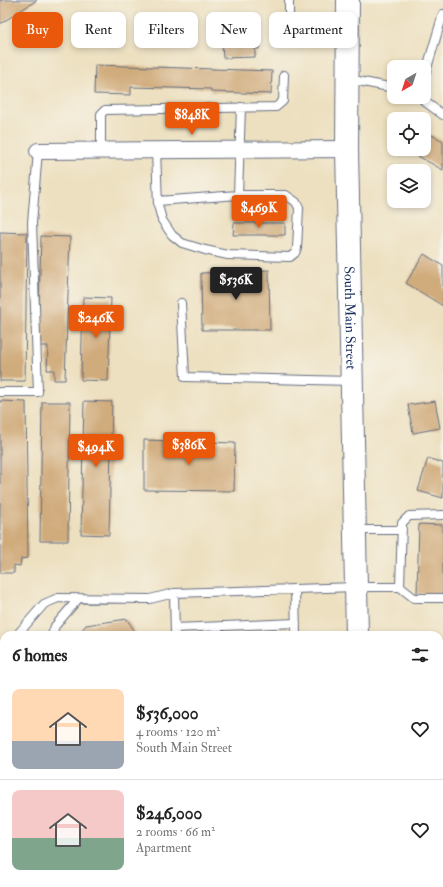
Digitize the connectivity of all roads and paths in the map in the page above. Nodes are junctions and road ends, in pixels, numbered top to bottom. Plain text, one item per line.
1 (290, 0) edge
2 (348, 0) edge
3 (290, 12) edge
4 (348, 12) edge
5 (443, 14) edge
6 (348, 48) edge
7 (429, 60) edge
8 (284, 75) dead end
9 (347, 79) junction
10 (387, 87) edge
11 (428, 104) edge
12 (241, 107) junction
13 (443, 115) edge
14 (347, 149) junction
15 (156, 150) junction
16 (239, 150) junction
17 (38, 151) joint
18 (101, 151) junction
19 (238, 195) junction
20 (158, 201) junction
21 (181, 303) dead end
22 (352, 381) junction
23 (0, 392) edge
24 (443, 515) edge
25 (355, 530) junction
26 (402, 530) junction
27 (356, 587) junction
28 (400, 587) junction
29 (295, 589) junction
30 (174, 593) junction
31 (79, 598) junction
32 (443, 598) edge
33 (296, 623) junction
34 (20, 631) edge
35 (53, 631) edge
36 (175, 631) edge
37 (188, 631) edge
38 (296, 631) edge
39 (357, 631) edge

1 - 3 lane
2 - 4 main road, South Main Street
5 - 7 lane
6 - 9 main road, South Main Street
8 - 12 lane
9 - 10 lane
9 - 14 main road, South Main Street
11 - 13 lane
12 - 16 lane
12 - 18 lane
14 - 16 street
14 - 22 main road, South Main Street
15 - 16 street
15 - 18 street
15 - 20 lane
16 - 19 lane
17 - 18 street
17 - 23 lane
19 - 20 lane
19 - 20 lane
21 - 22 lane
22 - 25 main road, South Main Street
24 - 26 lane
25 - 26 lane
25 - 27 main road, South Main Street
26 - 28 lane
27 - 28 lane
27 - 29 lane
27 - 39 main road, South Main Street
28 - 32 lane
29 - 30 lane
29 - 33 lane
30 - 31 lane
30 - 36 lane
31 - 34 lane
31 - 35 lane
33 - 37 lane
33 - 38 lane

